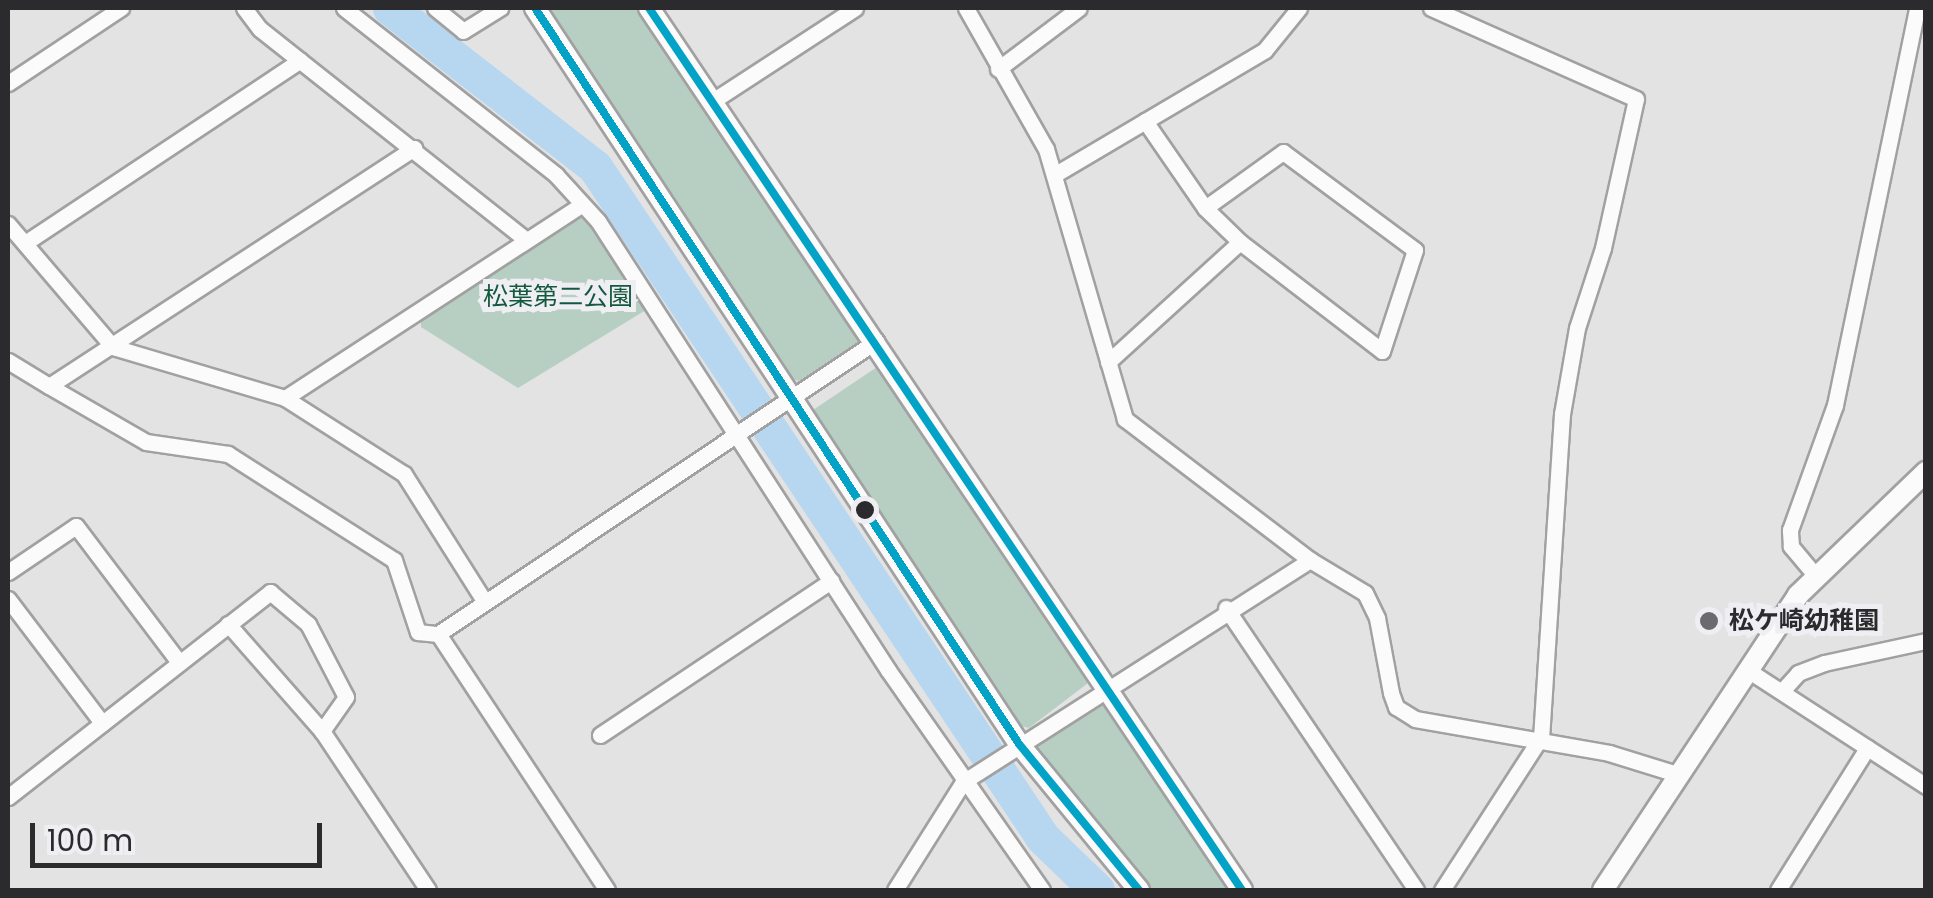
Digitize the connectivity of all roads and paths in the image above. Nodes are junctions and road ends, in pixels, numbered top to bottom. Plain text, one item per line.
1 (120, 8) edge
2 (244, 8) edge
3 (344, 8) edge
4 (435, 8) edge
5 (500, 8) edge
6 (535, 8) edge
7 (649, 8) edge
8 (855, 8) edge
9 (966, 8) edge
10 (1079, 8) edge
11 (1299, 8) edge
12 (1436, 9) edge
13 (1919, 19) edge
14 (300, 60) junction
15 (998, 69) junction
16 (8, 83) edge
17 (712, 102) junction
18 (1145, 122) junction
19 (414, 148) junction
20 (1054, 174) junction
21 (581, 205) junction
22 (1205, 208) junction
23 (8, 224) edge
24 (526, 240) junction
25 (1240, 242) junction
26 (24, 244) junction
27 (876, 341) junction
28 (113, 347) junction
29 (8, 361) edge
30 (1108, 362) junction
31 (49, 386) junction
32 (285, 398) junction
33 (785, 400) junction
34 (740, 430) junction
35 (1926, 472) edge
36 (1310, 560) junction
37 (8, 572) edge
38 (1815, 574) junction
39 (830, 580) junction
40 (8, 599) edge
41 (485, 602) junction
42 (1226, 608) junction
43 (228, 624) junction
44 (438, 634) junction
45 (1926, 642) edge
46 (180, 662) junction
47 (1746, 670) junction
48 (1106, 688) junction
49 (1782, 691) junction
50 (102, 724) junction
51 (322, 731) junction
52 (600, 734) dead end
53 (1540, 740) junction
54 (1868, 748) junction
55 (1012, 749) junction
56 (1677, 774) junction
57 (969, 778) junction
58 (1926, 786) edge
59 (8, 797) edge
60 (428, 890) edge
61 (607, 890) edge
62 (894, 890) edge
63 (1042, 890) edge
64 (1140, 890) edge
65 (1242, 890) edge
66 (1416, 890) edge
67 (1442, 890) edge
68 (1603, 890) edge
69 (1778, 890) edge

1 - 16 street
2 - 14 street
3 - 21 street
4 - 5 street
6 - 33 street
7 - 17 street
8 - 17 street
9 - 15 street
10 - 15 street
11 - 18 street
12 - 53 street
13 - 38 street
14 - 19 street
14 - 26 street
15 - 20 street
17 - 27 street
18 - 20 street
18 - 22 street
19 - 24 street
19 - 28 street
20 - 30 street
21 - 24 street
21 - 34 street
22 - 25 street
22 - 25 street
23 - 26 street
24 - 32 street
25 - 30 street
26 - 28 street
27 - 33 street
27 - 48 street
28 - 31 street
28 - 32 street
29 - 31 street
30 - 36 street
31 - 44 street
32 - 41 street
33 - 34 street
33 - 55 street
34 - 39 street
34 - 41 street
35 - 38 street
36 - 42 street
36 - 53 street
37 - 46 street
38 - 47 street
39 - 52 street
39 - 57 street
40 - 50 street
41 - 44 street
42 - 48 street
42 - 66 street
43 - 46 street
43 - 51 street
43 - 51 street
44 - 61 street
45 - 49 street
46 - 50 street
47 - 49 street
47 - 56 street
48 - 55 street
48 - 65 street
49 - 54 street
50 - 59 street
51 - 60 street
53 - 56 street
53 - 67 street
54 - 58 street
54 - 69 street
55 - 57 street
55 - 64 street
56 - 68 street
57 - 62 street
57 - 63 street

